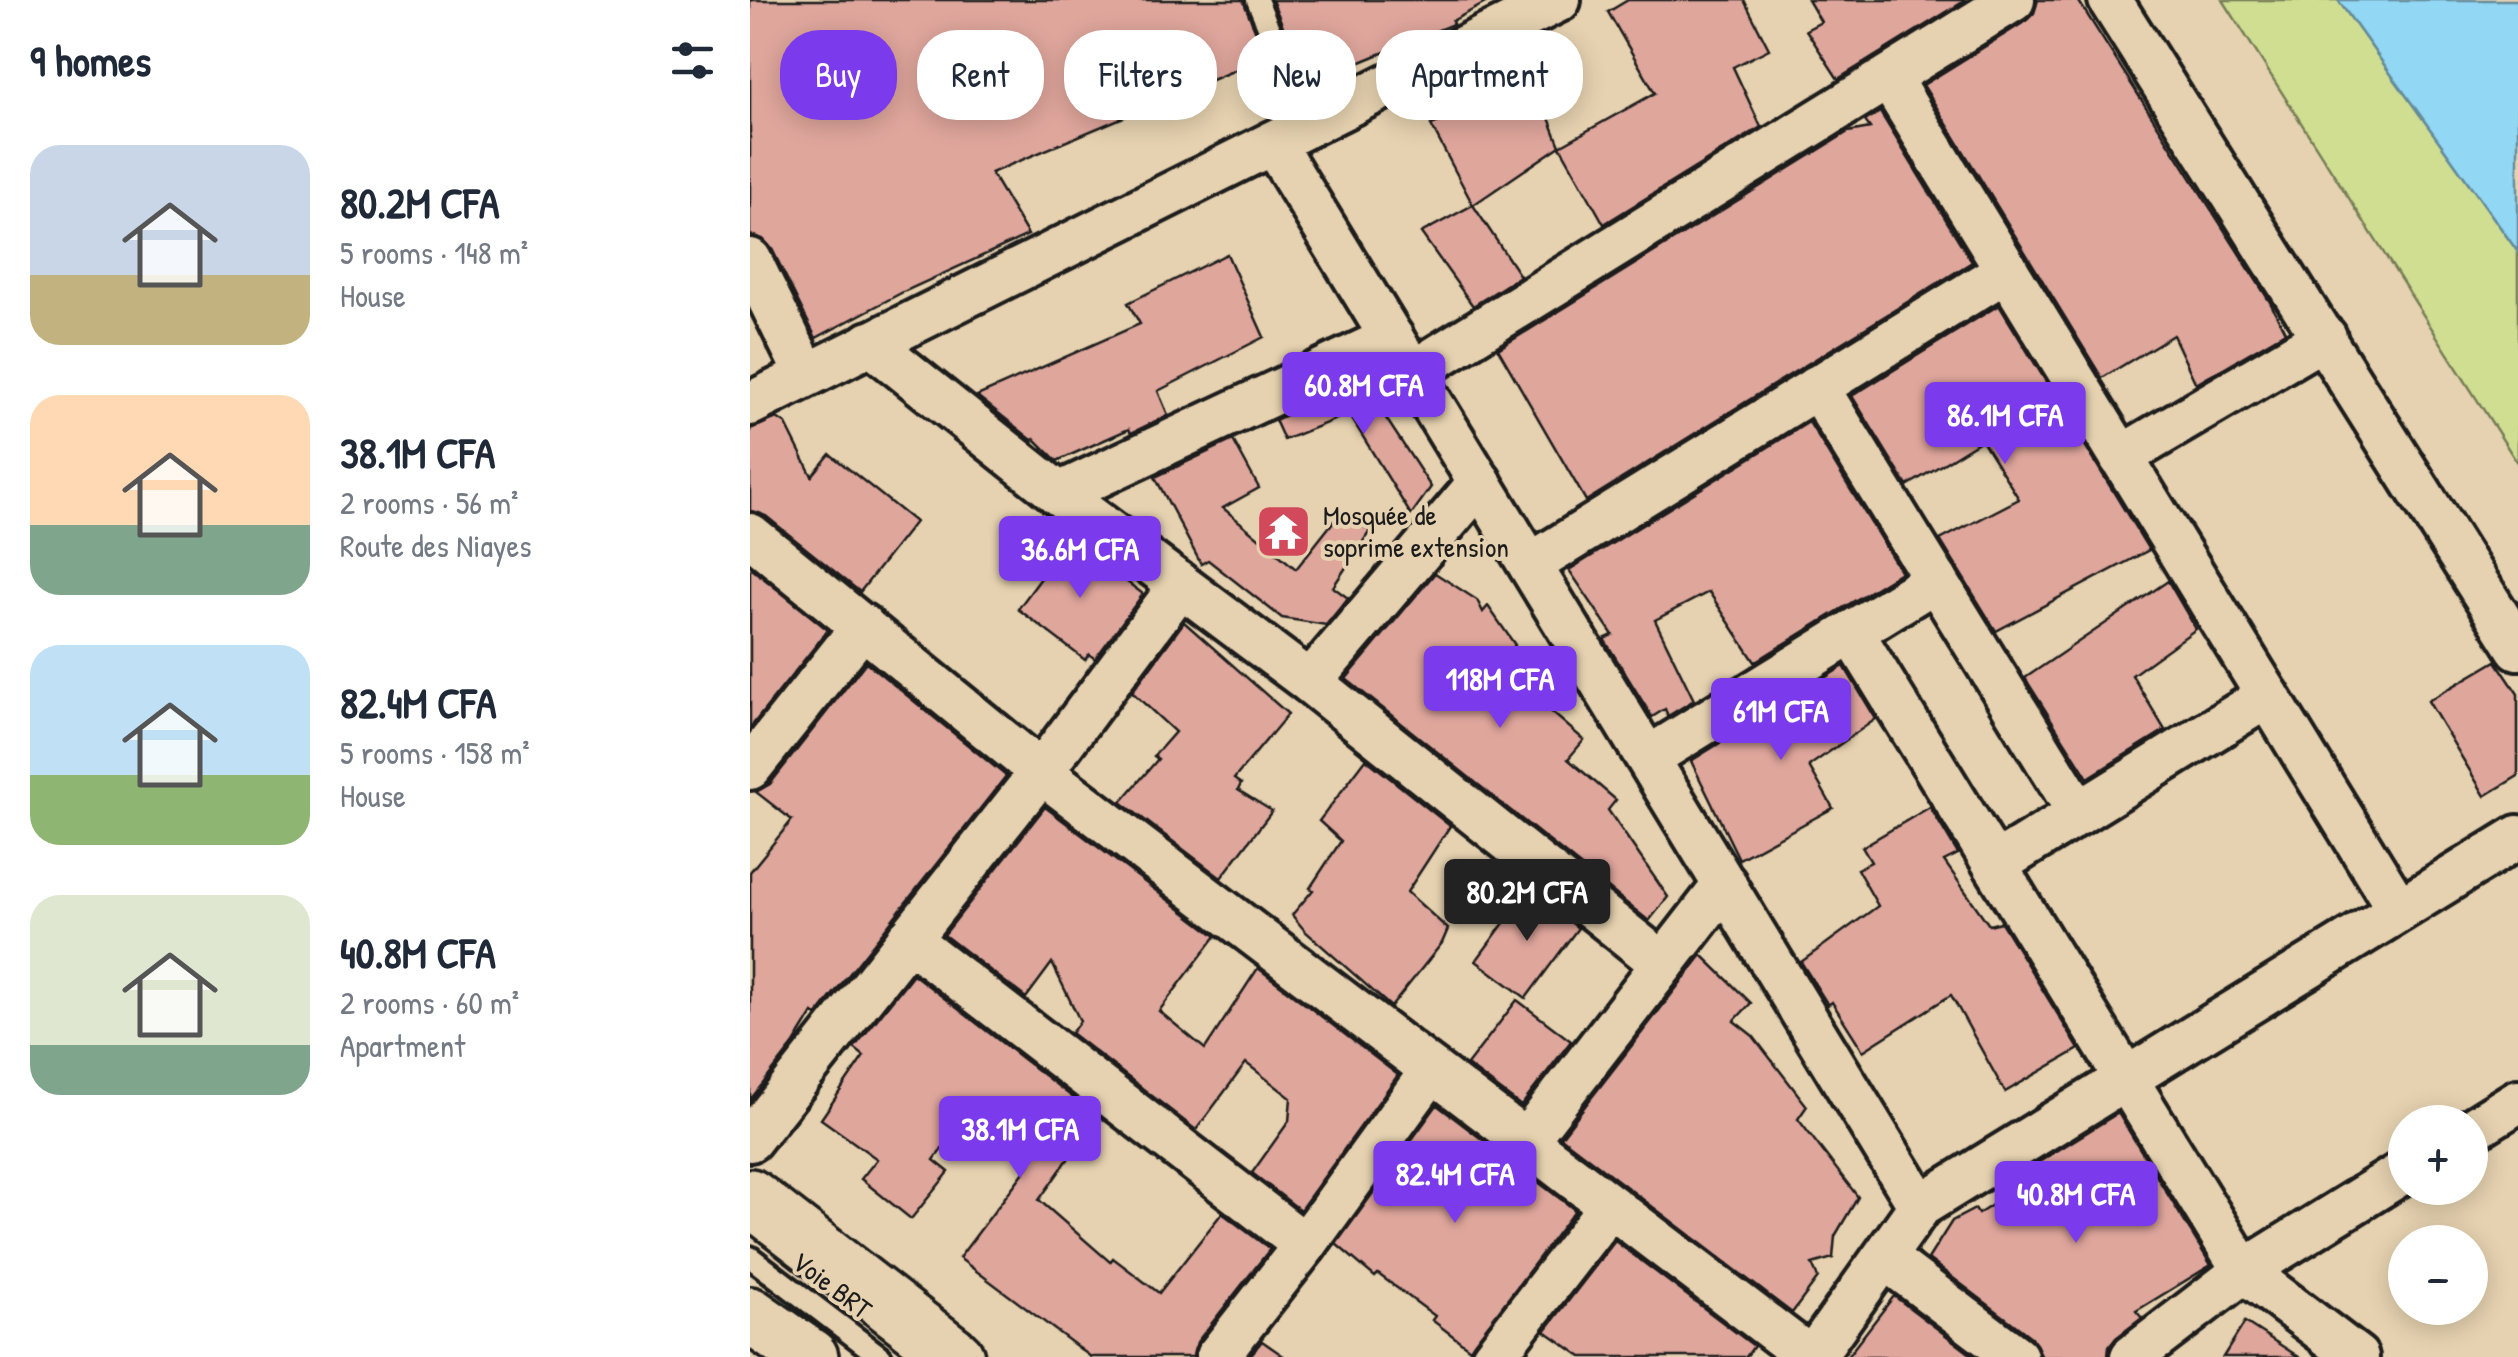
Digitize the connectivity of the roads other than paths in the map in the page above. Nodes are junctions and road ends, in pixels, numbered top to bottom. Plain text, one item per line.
1 (1256, 0) edge
2 (1559, 0) edge
3 (2013, 0) edge
4 (2110, 0) edge
5 (1888, 78) junction
6 (1291, 134) junction
7 (750, 260) edge
8 (2006, 270) junction
9 (2324, 337) junction
10 (870, 343) junction
11 (1402, 355) junction
12 (806, 374) junction
13 (1817, 387) junction
14 (750, 404) edge
15 (2121, 457) junction
16 (1480, 482) junction
17 (1060, 494) junction
18 (750, 535) edge
19 (1530, 565) junction
20 (1936, 580) junction
21 (1180, 586) junction
22 (863, 626) junction
23 (1852, 632) junction
24 (2518, 648) edge
25 (1310, 682) junction
26 (2268, 696) junction
27 (1648, 758) junction
28 (750, 768) edge
29 (1040, 772) junction
30 (2079, 813) junction
31 (2518, 836) edge
32 (1995, 864) junction
33 (1725, 884) junction
34 (2399, 910) junction
35 (908, 939) junction
36 (1662, 964) junction
37 (1432, 1070) junction
38 (2126, 1078) junction
39 (2518, 1102) edge
40 (2488, 1120) edge
41 (750, 1140) edge
42 (1525, 1142) junction
43 (2388, 1181) edge
44 (750, 1197) edge
45 (1610, 1206) junction
46 (1920, 1206) junction
47 (1305, 1245) junction
48 (750, 1257) edge
49 (1886, 1258) junction
50 (2244, 1270) junction
51 (750, 1315) edge
52 (810, 1357) edge
53 (881, 1357) edge
54 (956, 1357) edge
55 (1216, 1357) edge
56 (1493, 1357) edge
57 (1811, 1357) edge
58 (2016, 1357) edge
59 (2132, 1357) edge
60 (2357, 1357) edge

1 - 6 lane
2 - 6 street
3 - 5 street
4 - 9 street
5 - 8 street
5 - 11 street
6 - 10 street
6 - 11 street
7 - 12 street
8 - 13 street
8 - 15 street
9 - 15 street
9 - 24 street
10 - 12 street
10 - 17 street
11 - 16 street
11 - 17 street
12 - 14 street
13 - 19 street
13 - 20 street
15 - 26 street
16 - 19 street
16 - 25 street
17 - 21 street
18 - 22 street
19 - 27 street
20 - 23 street
20 - 30 street
21 - 25 street
21 - 29 street
22 - 28 street
22 - 29 street
23 - 27 street
23 - 32 street
25 - 36 street
26 - 30 street
26 - 34 street
27 - 33 street
29 - 35 street
29 - 37 street
30 - 32 street
31 - 34 street
32 - 38 street
33 - 36 street
33 - 46 street
34 - 38 street
35 - 41 street
35 - 47 street
36 - 42 street
37 - 42 street
37 - 47 street
38 - 46 street
38 - 50 street
39 - 40 street
42 - 45 street
43 - 50 street
44 - 54 main road
45 - 56 street
45 - 57 street
46 - 49 street
47 - 55 street
48 - 53 lane, Voie BRT
49 - 57 street
49 - 58 street
50 - 59 street
50 - 60 street
51 - 52 main road

